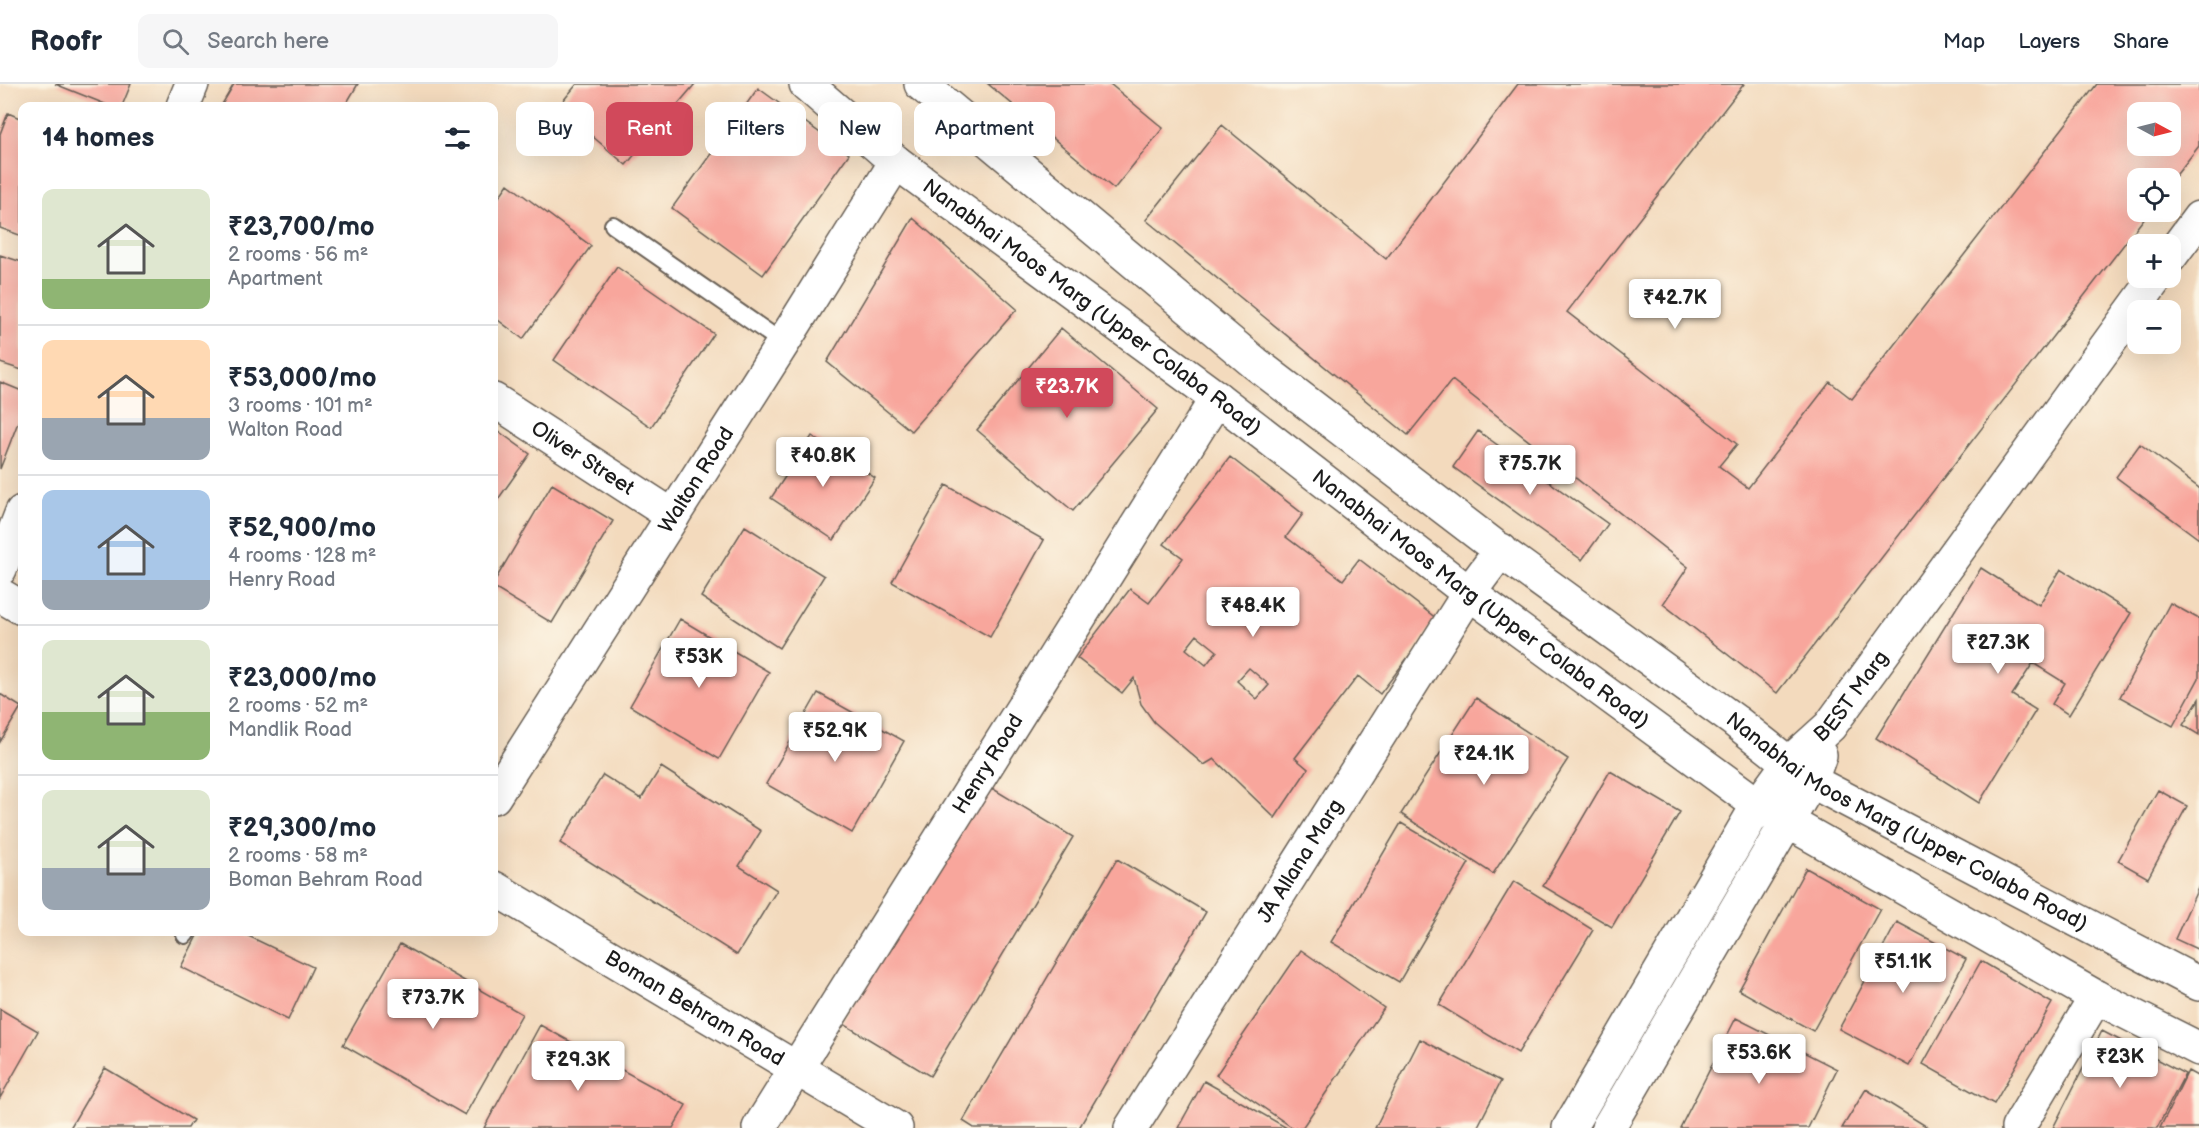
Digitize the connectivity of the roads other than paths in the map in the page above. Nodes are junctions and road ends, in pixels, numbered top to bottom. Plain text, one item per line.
1 (192, 84) edge
2 (806, 84) edge
3 (921, 84) edge
4 (185, 102) edge
5 (896, 162) junction
6 (2199, 218) edge
7 (613, 225) dead end
8 (2181, 242) edge
9 (2149, 288) edge
10 (783, 343) junction
11 (1217, 398) junction
12 (498, 403) edge
13 (673, 516) junction
14 (18, 522) edge
15 (1501, 550) junction
16 (0, 569) edge
17 (1469, 594) junction
18 (0, 595) edge
19 (18, 606) edge
20 (1800, 772) junction
21 (498, 791) edge
22 (1758, 805) junction
23 (1787, 823) junction
24 (498, 890) edge
25 (2199, 984) edge
26 (2096, 997) junction
27 (2199, 1049) edge
28 (796, 1069) junction
29 (759, 1128) edge
30 (896, 1128) edge
31 (1131, 1128) edge
32 (1569, 1128) edge
33 (1608, 1128) edge
34 (2018, 1128) edge

1 - 4 street
2 - 5 street, Nanabhai Moos Marg (Upper Colaba Road)
3 - 15 street, Nanabhai Moos Marg (Upper Colaba Road)
5 - 10 street, Walton Road
5 - 11 street, Nanabhai Moos Marg (Upper Colaba Road)
6 - 8 street
7 - 10 lane
9 - 20 street, BEST Marg
10 - 13 street, Walton Road
11 - 17 street, Nanabhai Moos Marg (Upper Colaba Road)
11 - 28 street, Henry Road
12 - 13 street, Oliver Street
13 - 21 street, Walton Road
14 - 16 street
15 - 17 street, JA Allana Marg
15 - 20 street, Nanabhai Moos Marg (Upper Colaba Road)
17 - 22 street, Nanabhai Moos Marg (Upper Colaba Road)
17 - 31 street, JA Allana Marg
18 - 19 street
20 - 22 street
20 - 23 street
20 - 25 street, Nanabhai Moos Marg (Upper Colaba Road)
22 - 23 street, Nanabhai Moos Marg (Upper Colaba Road)
22 - 32 street
23 - 26 street, Nanabhai Moos Marg (Upper Colaba Road)
23 - 33 street
24 - 28 street, Boman Behram Road
26 - 27 street, Nanabhai Moos Marg (Upper Colaba Road)
26 - 34 street
28 - 29 street, Henry Road
28 - 30 street, Boman Behram Road

